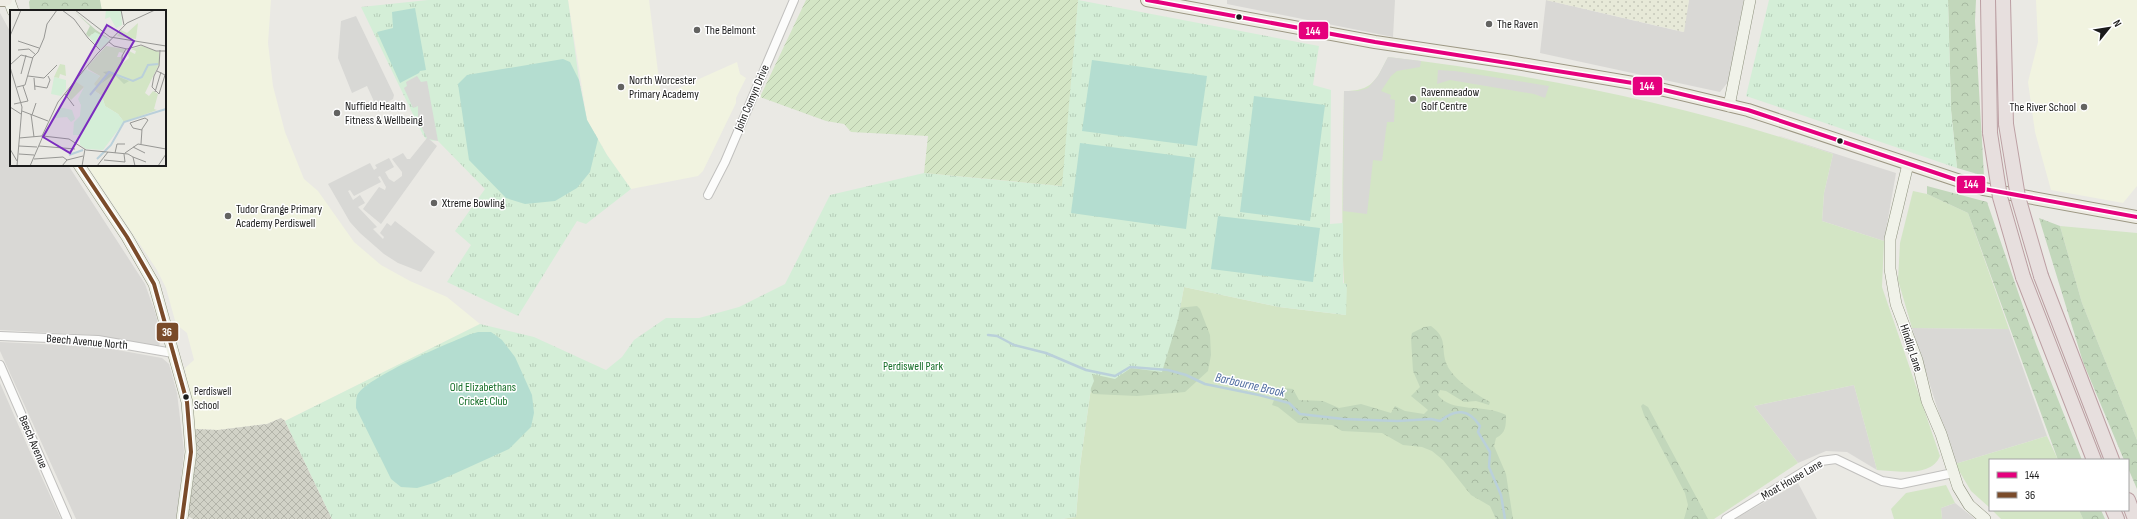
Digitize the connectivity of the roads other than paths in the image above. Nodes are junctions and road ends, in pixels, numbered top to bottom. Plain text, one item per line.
1 (1, 0) edge
2 (6, 0) edge
3 (9, 0) edge
4 (794, 0) edge
5 (1146, 0) edge
6 (1750, 0) edge
7 (1988, 0) edge
8 (2003, 0) edge
9 (13, 10) edge
10 (1729, 106) junction
11 (1908, 164) junction
12 (80, 166) edge
13 (708, 195) dead end
14 (2137, 217) edge
15 (0, 336) edge
16 (173, 353) junction
17 (0, 365) edge
18 (2094, 459) edge
19 (2112, 459) edge
20 (1953, 473) junction
21 (2129, 503) edge
22 (67, 519) edge
23 (182, 519) edge
24 (1726, 519) edge
25 (1985, 519) edge
26 (2135, 519) edge

1 - 2 main road
3 - 9 street
4 - 13 street, John Comyn Drive
5 - 10 main road
6 - 10 street
7 - 18 highway, bridge
8 - 19 highway, bridge
10 - 11 main road
11 - 14 main road
11 - 20 street, Hindlip Lane
12 - 16 street
15 - 16 street, Beech Avenue North
16 - 23 street
17 - 22 street, Beech Avenue
20 - 24 street, Moat House Lane
20 - 25 street, Hindlip Lane
21 - 26 highway

